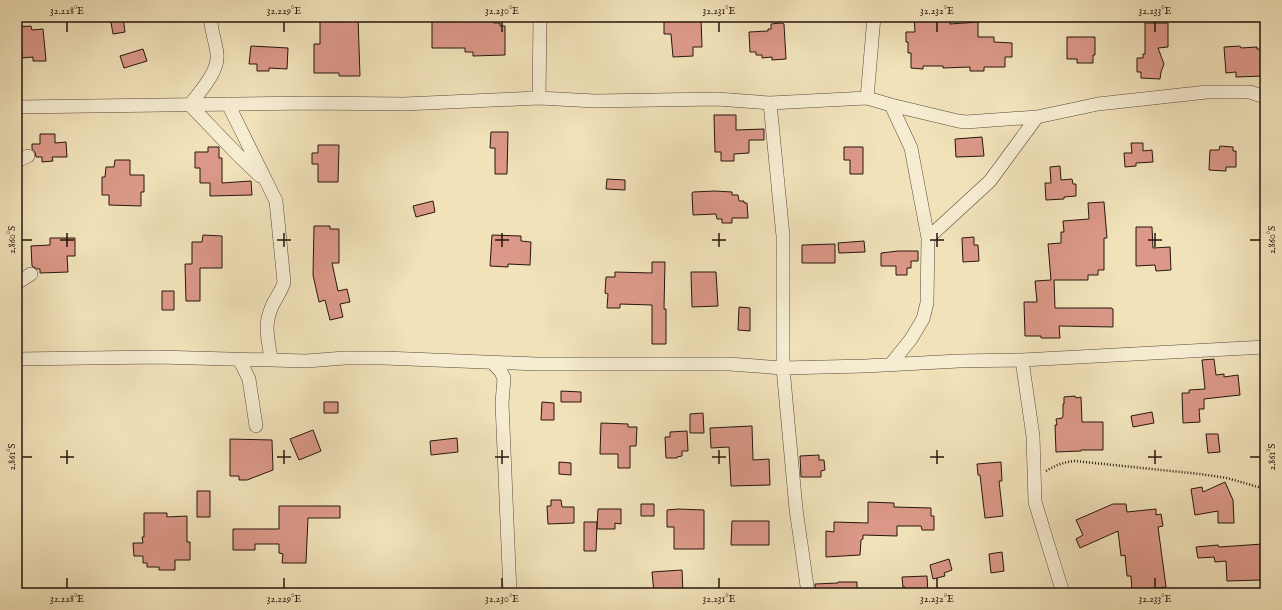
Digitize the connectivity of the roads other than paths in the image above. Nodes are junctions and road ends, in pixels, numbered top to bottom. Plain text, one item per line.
1 (211, 17) edge
2 (540, 17) edge
3 (874, 17) edge
4 (1264, 94) edge
5 (539, 98) junction
6 (867, 98) junction
7 (770, 103) junction
8 (228, 104) junction
9 (190, 105) junction
10 (891, 105) junction
11 (17, 107) edge
12 (1037, 117) junction
13 (267, 182) junction
14 (928, 238) junction
15 (31, 274) dead end
16 (17, 283) edge
17 (1265, 347) edge
18 (17, 359) edge
19 (239, 359) junction
20 (271, 359) junction
21 (1022, 360) junction
22 (492, 362) junction
23 (891, 364) junction
24 (783, 368) junction
25 (256, 426) dead end
26 (510, 593) edge
27 (808, 593) edge
28 (1063, 593) edge

1 - 9 street
2 - 5 street
3 - 6 street
4 - 12 street
5 - 7 street
5 - 8 street
6 - 7 street
6 - 10 street
7 - 24 street
8 - 9 street
8 - 13 street
9 - 11 street
9 - 13 street
10 - 12 street
10 - 14 street
12 - 14 street
13 - 20 street
14 - 23 street
15 - 16 street
17 - 21 street
18 - 19 street
19 - 20 street
19 - 25 street
20 - 22 street
21 - 23 street
21 - 28 street
22 - 24 street
22 - 26 street
23 - 24 street
24 - 27 street

